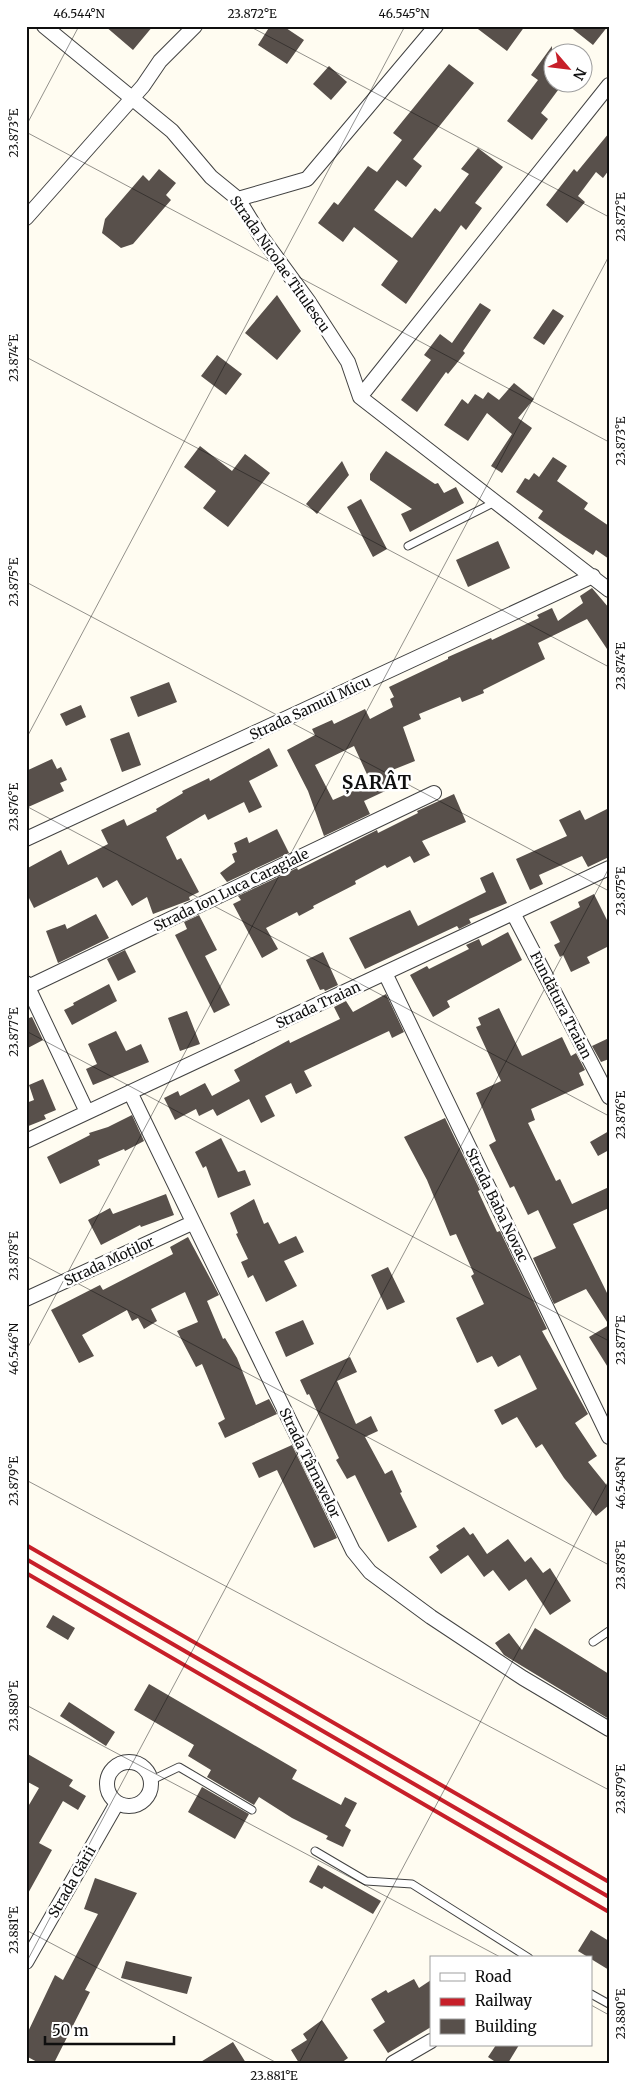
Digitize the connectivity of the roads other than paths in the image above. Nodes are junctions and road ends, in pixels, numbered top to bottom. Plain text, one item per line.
1 (44, 26) edge
2 (195, 26) edge
3 (436, 26) edge
4 (609, 85) edge
5 (131, 98) junction
6 (238, 199) junction
7 (26, 218) edge
8 (360, 397) junction
9 (495, 502) junction
10 (408, 546) dead end
11 (593, 576) junction
12 (609, 590) edge
13 (434, 793) dead end
14 (26, 839) edge
15 (609, 868) edge
16 (514, 913) junction
17 (385, 973) junction
18 (27, 985) edge
19 (130, 1092) junction
20 (609, 1097) edge
21 (87, 1112) junction
22 (26, 1141) edge
23 (192, 1223) junction
24 (26, 1299) edge
25 (609, 1437) edge
26 (609, 1631) edge
27 (593, 1642) dead end
28 (609, 1729) edge
29 (152, 1780) junction
30 (117, 1803) junction
31 (252, 1810) dead end
32 (316, 1851) dead end
33 (525, 1956) edge
34 (26, 1962) edge
35 (592, 1995) edge
36 (609, 2004) edge
37 (430, 2042) edge
38 (392, 2063) edge

1 - 5 street, Strada Nicolae Titulescu
2 - 5 street
3 - 6 street
4 - 8 street
5 - 6 street, Strada Nicolae Titulescu
5 - 7 street
6 - 8 street, Strada Nicolae Titulescu
8 - 9 street
9 - 10 lane
9 - 11 street
11 - 12 street
11 - 14 street, Strada Samuil Micu
13 - 18 street, Strada Ion Luca Caragiale
15 - 16 street, Strada Traian
16 - 17 street, Strada Traian
16 - 20 street, Fundătura Traian
17 - 19 street, Strada Traian
17 - 25 street, Strada Baba Novac
18 - 21 street
19 - 21 street, Strada Traian
19 - 23 street, Strada Târnavelor
21 - 22 street, Strada Traian
23 - 24 street, Strada Moților
23 - 28 street, Strada Târnavelor
26 - 27 lane
29 - 30 street
29 - 30 street
29 - 31 lane
30 - 34 street, Strada Gării
32 - 33 lane
35 - 36 lane
37 - 38 street

